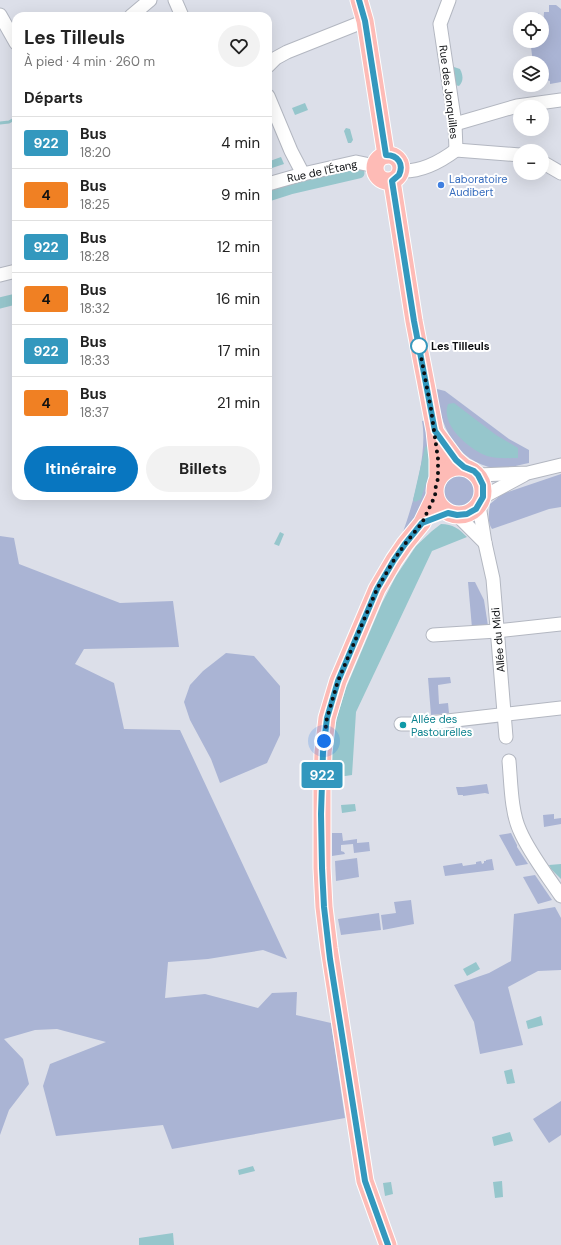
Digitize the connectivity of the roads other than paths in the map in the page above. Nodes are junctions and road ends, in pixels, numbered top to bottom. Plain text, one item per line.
1 (150, 0) edge
2 (175, 0) edge
3 (359, 0) edge
4 (449, 0) edge
5 (136, 12) edge
6 (180, 12) edge
7 (0, 15) edge
8 (365, 21) junction
9 (12, 36) edge
10 (272, 62) edge
11 (561, 100) edge
12 (272, 105) edge
13 (455, 124) junction
14 (456, 150) junction
15 (513, 154) edge
16 (381, 160) junction
17 (549, 166) edge
18 (561, 173) edge
19 (303, 174) junction
20 (397, 176) junction
21 (272, 183) edge
22 (12, 272) edge
23 (0, 274) edge
24 (435, 431) junction
25 (561, 465) edge
26 (471, 471) junction
27 (528, 473) junction
28 (438, 479) junction
29 (435, 496) junction
30 (481, 501) junction
31 (452, 514) junction
32 (422, 523) junction
33 (485, 543) junction
34 (561, 624) edge
35 (497, 631) junction
36 (433, 635) dead end
37 (561, 708) edge
38 (505, 715) junction
39 (401, 724) dead end
40 (506, 737) dead end
41 (509, 762) dead end
42 (561, 896) edge
43 (388, 1245) edge

1 - 5 street
2 - 6 street
3 - 8 main road
4 - 13 street, Rue des Jonquilles
7 - 9 street
8 - 10 street
8 - 16 main road
11 - 13 street
12 - 19 street
13 - 14 street, Rue des Jonquilles
14 - 15 street
14 - 20 street, Rue des Jonquilles
16 - 19 street, Rue de l'Étang
16 - 20 main road
16 - 20 main road
17 - 18 street
19 - 21 street, Rue de l'Étang
20 - 24 main road
22 - 23 street
24 - 26 main road
24 - 28 main road
25 - 27 street
26 - 27 street
26 - 28 main road
26 - 30 main road
27 - 30 street
28 - 29 main road
29 - 31 main road
29 - 32 main road
30 - 31 main road
30 - 33 street, Allée du Midi
31 - 32 main road
31 - 33 street
32 - 43 main road
33 - 35 street, Allée du Midi
34 - 35 street
35 - 36 street
35 - 38 street, Allée du Midi
37 - 38 street
38 - 39 street
38 - 40 street, Allée du Midi
41 - 42 street

